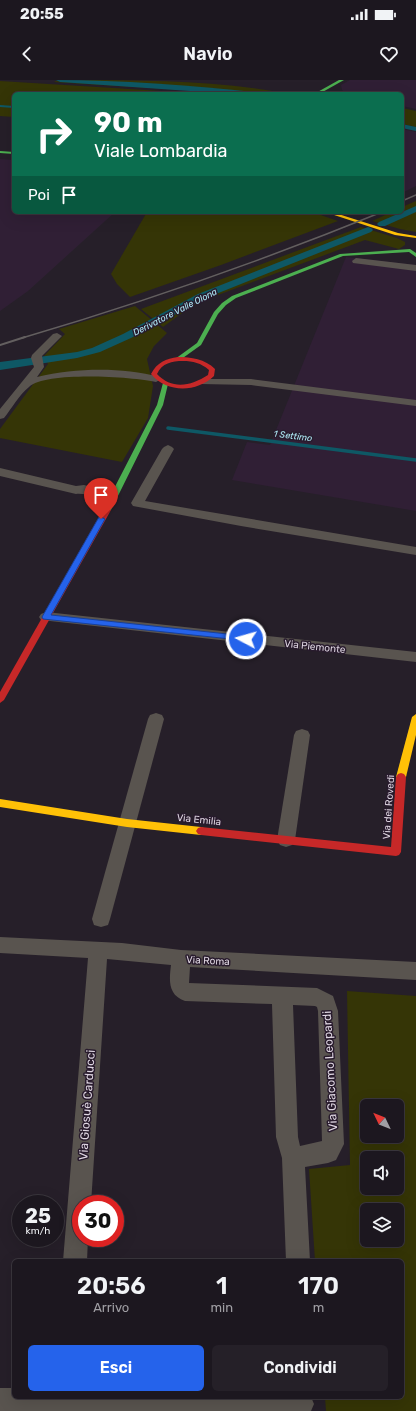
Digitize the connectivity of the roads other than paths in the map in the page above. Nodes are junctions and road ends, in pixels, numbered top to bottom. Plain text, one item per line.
1 (342, 80) edge
2 (320, 92) edge
3 (0, 152) edge
4 (12, 152) edge
5 (333, 214) edge
6 (414, 248) edge
7 (356, 261) dead end
8 (416, 268) edge
9 (57, 336) dead end
10 (199, 344) junction
11 (178, 359) junction
12 (198, 360) junction
13 (212, 369) junction
14 (160, 382) junction
15 (205, 382) junction
16 (251, 382) junction
17 (25, 384) junction
18 (183, 387) junction
19 (416, 403) edge
20 (160, 405) junction
21 (0, 416) edge
22 (168, 449) dead end
23 (0, 472) edge
24 (95, 492) dead end
25 (416, 551) edge
26 (46, 617) junction
27 (416, 657) edge
28 (0, 700) edge
29 (416, 717) edge
30 (156, 720) dead end
31 (302, 736) dead end
32 (0, 803) edge
33 (127, 822) junction
34 (286, 840) junction
35 (396, 852) joint
36 (101, 919) dead end
37 (0, 945) edge
38 (98, 950) junction
39 (181, 958) junction
40 (416, 971) edge
41 (278, 996) junction
42 (293, 1158) junction
43 (75, 1259) edge
44 (298, 1259) edge
45 (43, 1399) edge
46 (104, 1399) edge
47 (0, 1401) edge
48 (301, 1404) edge

1 - 2 street
3 - 4 street
5 - 6 street
6 - 10 street
7 - 8 street
9 - 17 street
10 - 11 street
10 - 12 street
11 - 12 street
11 - 14 street
12 - 13 street
13 - 15 street
13 - 16 street
14 - 17 street
14 - 18 street
14 - 20 street
15 - 16 street
15 - 18 street
16 - 19 street
17 - 21 street
18 - 20 street
20 - 26 street
22 - 25 street
23 - 24 street
26 - 27 street, Via Piemonte
26 - 28 street
29 - 35 street, Via dei Rovedi
30 - 33 street
31 - 34 street
32 - 33 street, Via Emilia
33 - 34 street, Via Emilia
33 - 36 street
34 - 35 street, Via Emilia
37 - 38 street, Via Roma
38 - 39 street, Via Roma
38 - 43 street, Via Giosuè Carducci
39 - 40 street, Via Roma
39 - 41 street, Via Giacomo Leopardi
41 - 42 street
41 - 42 street, Via Giacomo Leopardi
42 - 44 street
45 - 47 street
46 - 48 street

